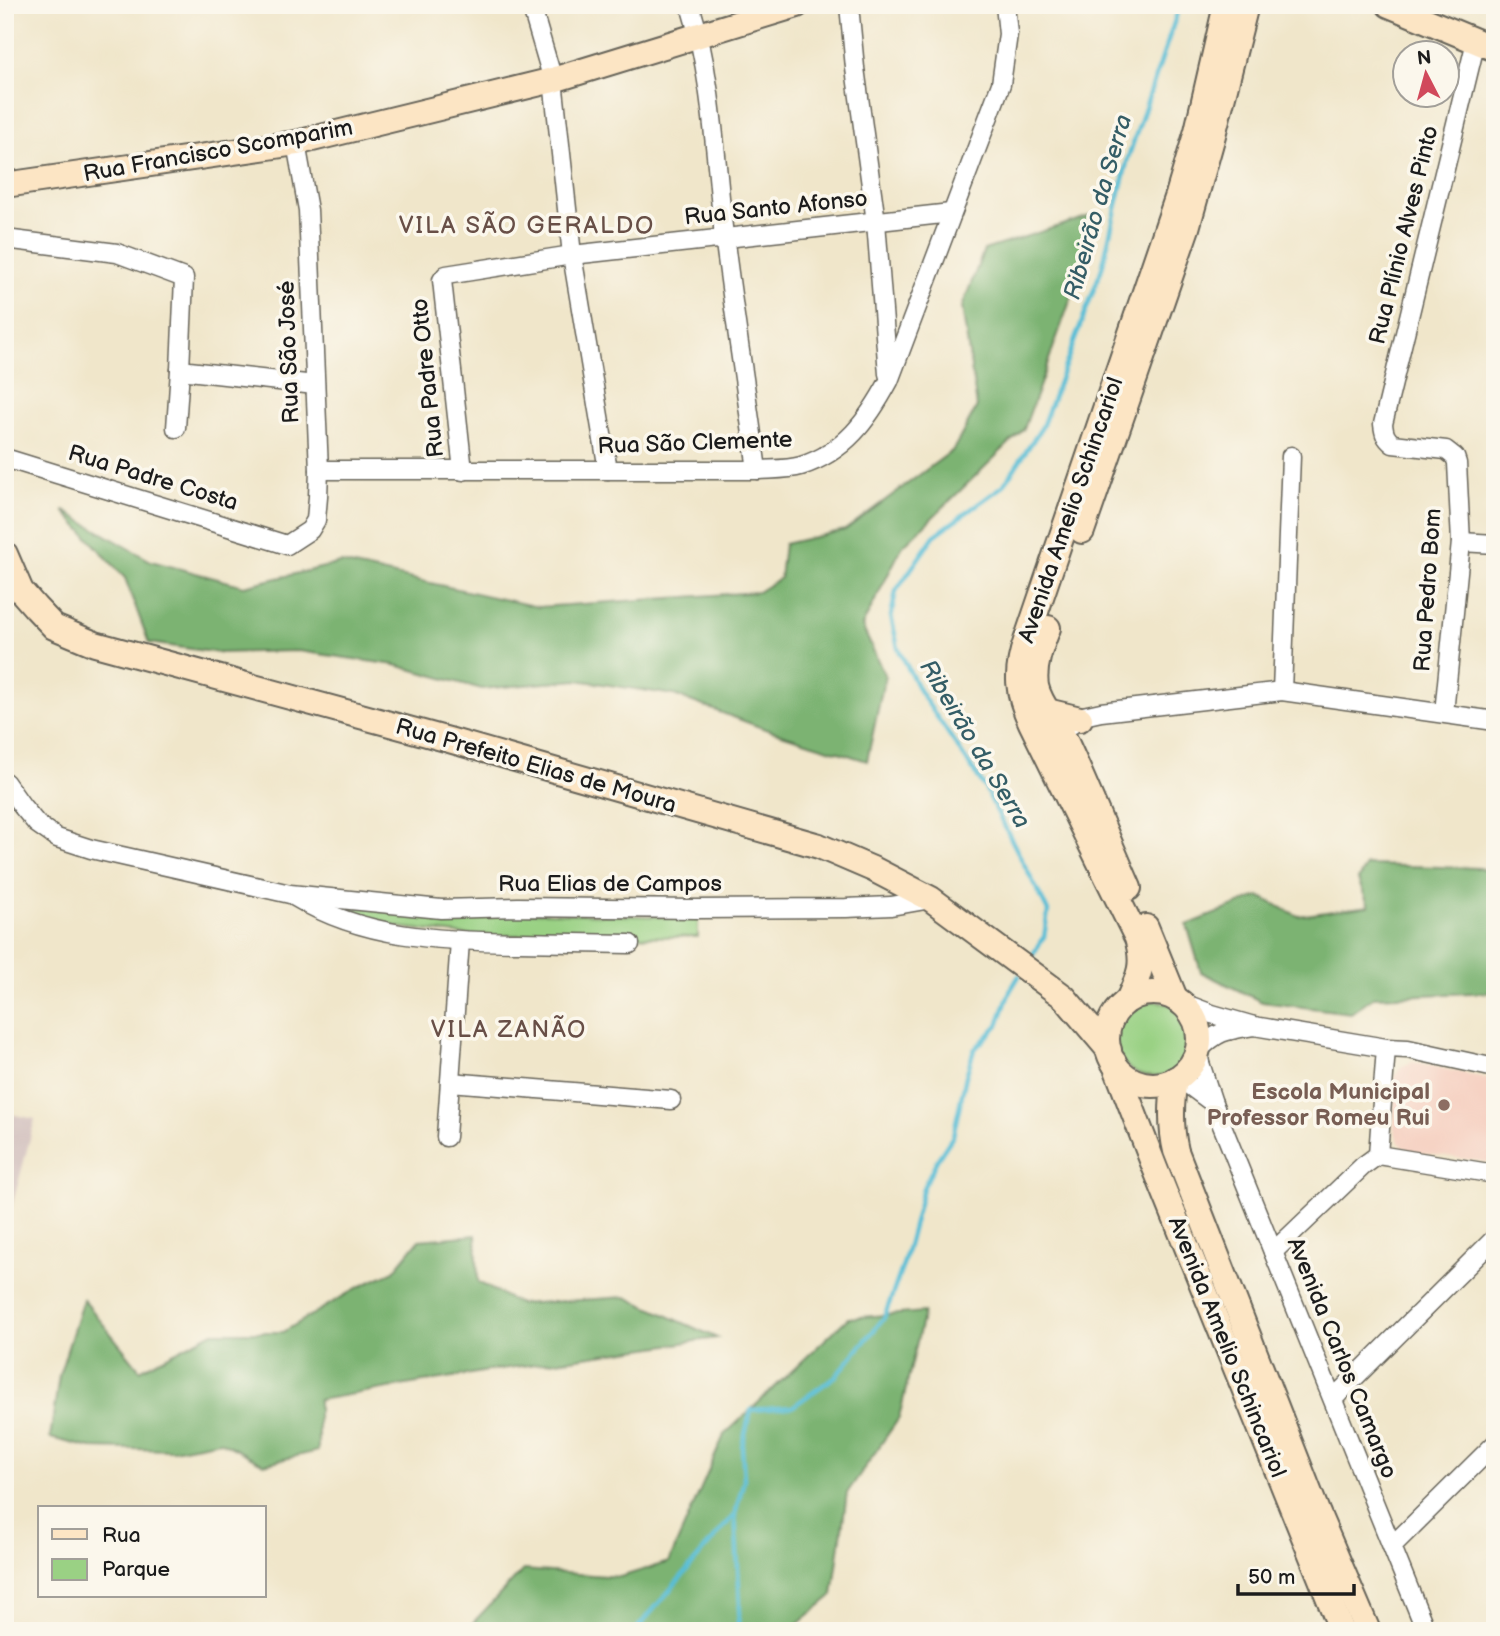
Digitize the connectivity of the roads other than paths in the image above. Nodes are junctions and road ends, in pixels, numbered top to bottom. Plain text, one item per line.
1 (531, 5) edge
2 (690, 5) edge
3 (797, 5) edge
4 (849, 5) edge
5 (1005, 5) edge
6 (1226, 5) edge
7 (1246, 5) edge
8 (1389, 5) edge
9 (699, 35) junction
10 (1485, 45) edge
11 (552, 80) junction
12 (296, 143) junction
13 (5, 185) edge
14 (951, 213) junction
15 (876, 222) junction
16 (725, 238) junction
17 (5, 239) edge
18 (572, 255) junction
19 (442, 280) joint
20 (180, 370) junction
21 (889, 381) junction
22 (315, 385) junction
23 (176, 428) dead end
24 (1387, 440) joint
25 (1291, 456) dead end
26 (5, 458) edge
27 (319, 470) junction
28 (608, 470) junction
29 (757, 470) junction
30 (463, 471) junction
31 (1461, 542) junction
32 (1495, 544) edge
33 (286, 545) joint
34 (5, 554) edge
35 (1282, 691) junction
36 (1444, 713) junction
37 (1495, 721) edge
38 (1081, 722) junction
39 (1063, 764) junction
40 (5, 782) edge
41 (290, 894) junction
42 (931, 899) junction
43 (460, 942) junction
44 (630, 944) dead end
45 (1067, 1000) junction
46 (1179, 1001) junction
47 (1124, 1003) junction
48 (1254, 1026) junction
49 (1386, 1048) junction
50 (1198, 1051) junction
51 (1111, 1056) junction
52 (1495, 1068) edge
53 (1176, 1078) junction
54 (450, 1082) junction
55 (671, 1100) dead end
56 (1213, 1103) junction
57 (446, 1137) dead end
58 (1378, 1155) junction
59 (1495, 1174) edge
60 (1495, 1238) edge
61 (1273, 1252) junction
62 (1332, 1399) junction
63 (1495, 1444) edge
64 (1392, 1546) junction
65 (1342, 1631) edge
66 (1368, 1631) edge
67 (1426, 1631) edge

1 - 11 street
2 - 9 street
3 - 9 main road, Rua Francisco Scomparim
4 - 15 street
5 - 14 street, Rua São Clemente
6 - 39 main road, Avenida Amelio Schincariol
7 - 38 main road, Avenida Amelio Schincariol
8 - 10 main road
9 - 11 main road, Rua Francisco Scomparim
9 - 16 street
10 - 24 street, Rua Plínio Alves Pinto
11 - 12 main road, Rua Francisco Scomparim
11 - 18 street
12 - 13 main road, Rua Francisco Scomparim
12 - 22 street, Rua São José
14 - 15 street, Rua Santo Afonso
14 - 21 street, Rua São Clemente
15 - 16 street, Rua Santo Afonso
15 - 21 street
16 - 18 street, Rua Santo Afonso
16 - 29 street
17 - 20 street
18 - 19 street, Rua Santo Afonso
18 - 28 street
19 - 30 street, Rua Padre Otto
20 - 22 street
20 - 23 street
21 - 29 street, Rua São Clemente
22 - 27 street, Rua São José
24 - 31 street, Rua Pedro Bom
25 - 35 street
26 - 33 street, Rua Padre Costa
27 - 30 street, Rua São Clemente
27 - 33 street, Rua São José
28 - 29 street, Rua São Clemente
28 - 30 street, Rua São Clemente
31 - 32 street
31 - 36 street, Rua Pedro Bom
34 - 42 main road, Rua Prefeito Elias de Moura
35 - 36 street
35 - 38 street
36 - 37 street
38 - 39 main road, Avenida Amelio Schincariol
38 - 39 street
39 - 46 main road, Avenida Amelio Schincariol
39 - 47 main road, Avenida Amelio Schincariol
40 - 41 street, Rua Elias de Campos
41 - 42 street, Rua Elias de Campos
41 - 43 street, Rua Elias de Campos
42 - 45 main road, Rua Prefeito Elias de Moura
43 - 44 street, Rua Elias de Campos
43 - 54 street
45 - 47 main road, Rua Prefeito Elias de Moura
45 - 51 main road, Rua Prefeito Elias de Moura
46 - 47 main road
46 - 48 street
46 - 50 main road, Avenida Amelio Schincariol
47 - 51 main road, Avenida Amelio Schincariol
48 - 49 street
48 - 50 street
49 - 52 street
49 - 58 street
50 - 53 main road
50 - 56 street, Avenida Carlos Camargo
51 - 53 main road
51 - 65 main road, Avenida Amelio Schincariol
53 - 56 street
53 - 66 main road, Avenida Amelio Schincariol
54 - 55 street
54 - 57 street
56 - 61 street, Avenida Carlos Camargo
58 - 59 street
58 - 61 street
60 - 62 street
61 - 62 street, Avenida Carlos Camargo
62 - 64 street, Avenida Carlos Camargo
63 - 64 street
64 - 67 street, Avenida Carlos Camargo

